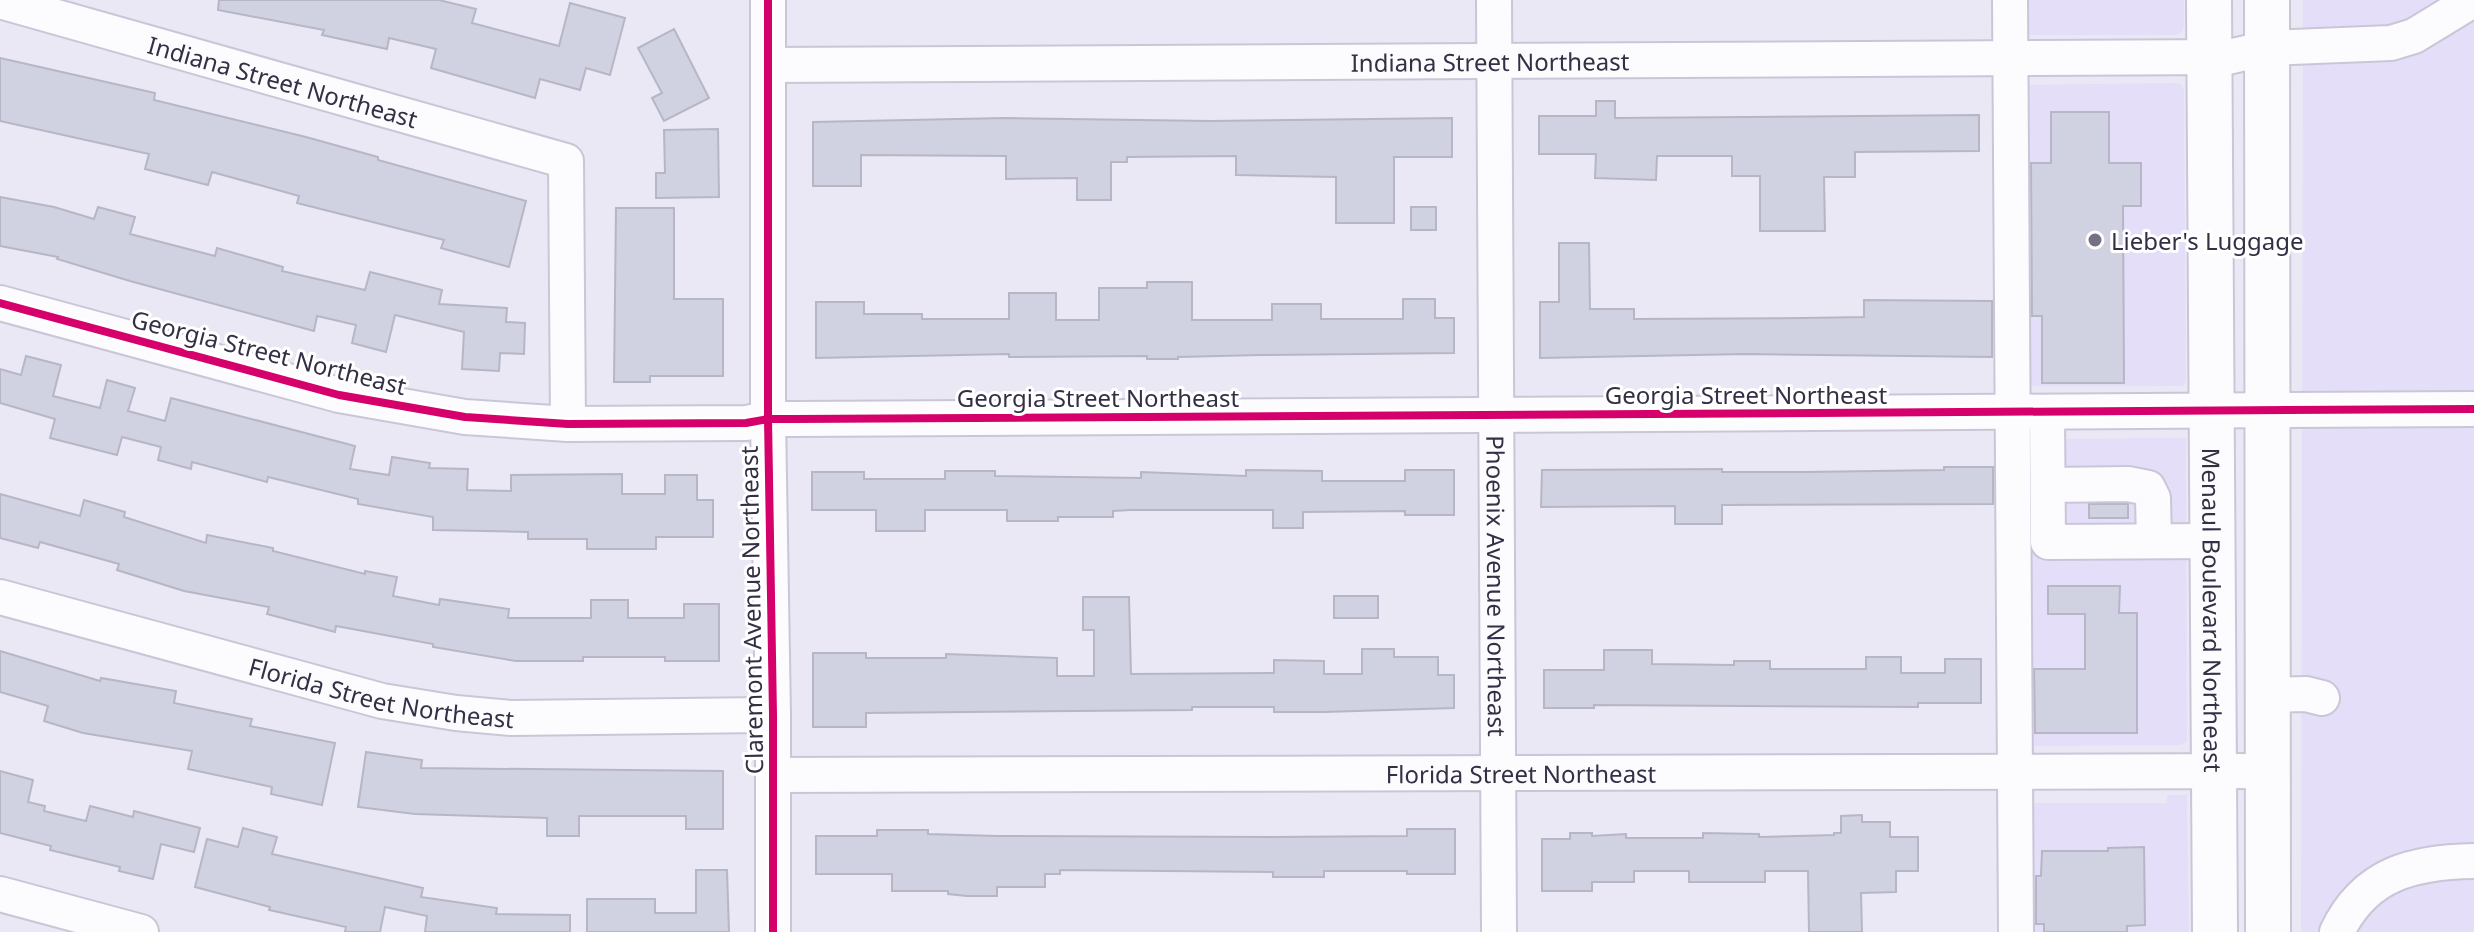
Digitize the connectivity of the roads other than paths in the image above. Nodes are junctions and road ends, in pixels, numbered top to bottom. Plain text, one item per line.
1 (768, 0) edge
2 (1494, 0) edge
3 (2010, 0) edge
4 (2209, 0) edge
5 (2267, 0) edge
6 (2473, 0) edge
7 (0, 1) edge
8 (2268, 48) junction
9 (2210, 57) junction
10 (2010, 60) junction
11 (1494, 63) junction
12 (768, 65) junction
13 (0, 303) edge
14 (2269, 409) junction
15 (2474, 409) edge
16 (2211, 410) junction
17 (2047, 413) junction
18 (1497, 414) junction
19 (2012, 414) junction
20 (768, 419) junction
21 (568, 424) junction
22 (2048, 485) junction
23 (2154, 541) junction
24 (2213, 541) junction
25 (0, 597) edge
26 (2268, 695) junction
27 (2322, 698) dead end
28 (773, 715) junction
29 (2215, 771) junction
30 (2268, 771) junction
31 (2015, 772) junction
32 (773, 775) junction
33 (1499, 775) junction
34 (2474, 861) edge
35 (0, 894) edge
36 (141, 932) edge
37 (773, 932) edge
38 (1499, 932) edge
39 (2016, 932) edge
40 (2215, 932) edge
41 (2268, 932) edge
42 (2337, 932) edge

1 - 12 street, Claremont Avenue Northeast
2 - 11 street, Phoenix Avenue Northeast
3 - 10 street
4 - 9 main road, Menaul Boulevard Northeast
5 - 8 main road
6 - 8 street, Indiana Street Northeast
7 - 21 street, Indiana Street Northeast
8 - 9 street, Indiana Street Northeast
8 - 14 main road
9 - 10 street, Indiana Street Northeast
9 - 16 main road, Menaul Boulevard Northeast
10 - 11 street, Indiana Street Northeast
10 - 19 street
11 - 12 street, Indiana Street Northeast
11 - 18 street, Phoenix Avenue Northeast
12 - 20 street, Claremont Avenue Northeast
13 - 21 street, Georgia Street Northeast
14 - 15 street, Georgia Street Northeast
14 - 16 street, Georgia Street Northeast
14 - 26 main road
16 - 17 street, Georgia Street Northeast
16 - 24 main road, Menaul Boulevard Northeast
17 - 19 street, Georgia Street Northeast
17 - 22 street
18 - 19 street, Georgia Street Northeast
18 - 20 street, Georgia Street Northeast
18 - 33 street, Phoenix Avenue Northeast
19 - 31 street
20 - 21 street, Georgia Street Northeast
20 - 28 street, Claremont Avenue Northeast
22 - 23 street
22 - 23 street
23 - 24 street
24 - 29 main road, Menaul Boulevard Northeast
25 - 28 street, Florida Street Northeast
26 - 27 street
26 - 30 main road
28 - 32 street, Claremont Avenue Northeast
29 - 30 street, Florida Street Northeast
29 - 31 street, Florida Street Northeast
29 - 40 main road, Menaul Boulevard Northeast
30 - 41 main road
31 - 33 street, Florida Street Northeast
31 - 39 street
32 - 33 street, Florida Street Northeast
32 - 37 street, Claremont Avenue Northeast
33 - 38 street, Phoenix Avenue Northeast
34 - 42 street
35 - 36 street

